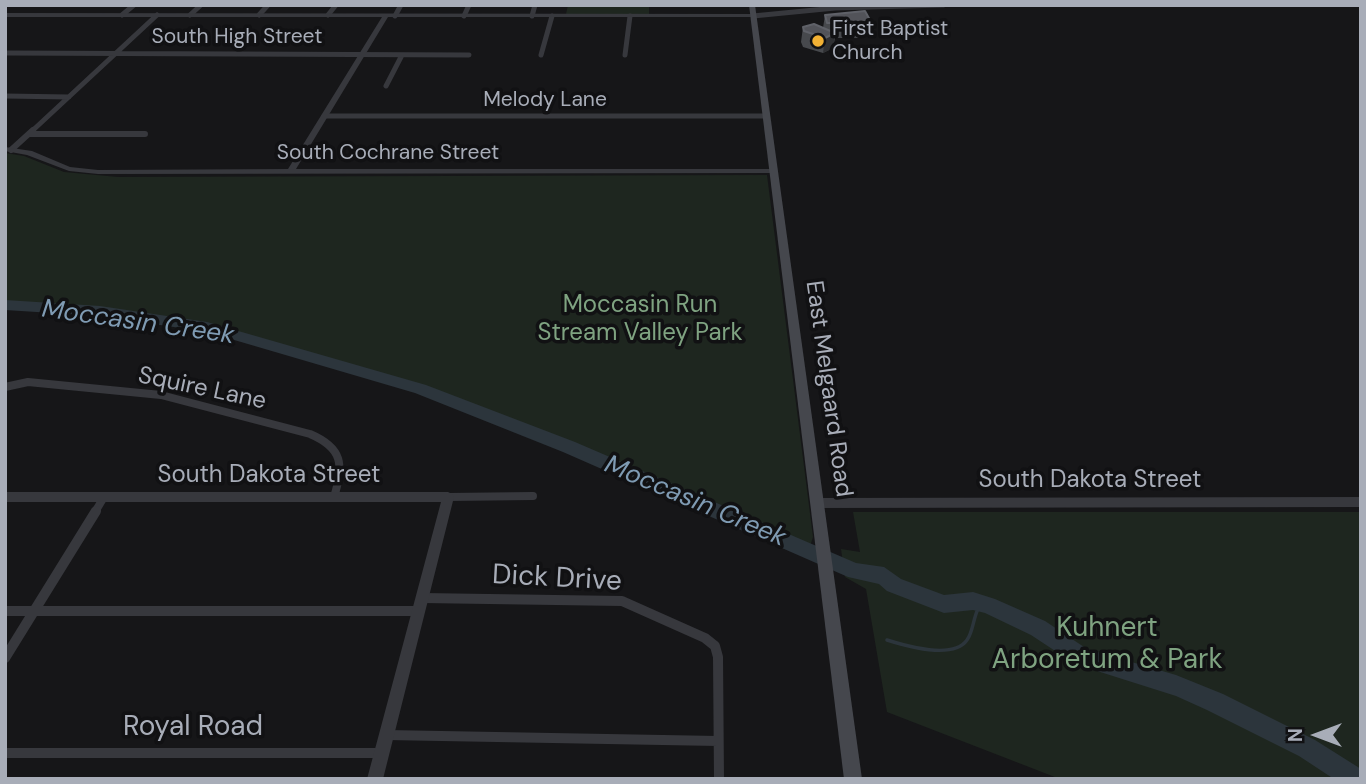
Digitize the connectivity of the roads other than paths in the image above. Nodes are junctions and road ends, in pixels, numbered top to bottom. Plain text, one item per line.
1 (134, 5) edge
2 (201, 5) edge
3 (268, 5) edge
4 (336, 5) edge
5 (401, 5) edge
6 (469, 5) edge
7 (535, 5) edge
8 (752, 5) edge
9 (943, 5) edge
10 (914, 6) edge
11 (813, 8) edge
12 (5, 15) edge
13 (122, 15) junction
14 (157, 15) junction
15 (190, 15) junction
16 (259, 15) junction
17 (328, 15) junction
18 (386, 16) junction
19 (395, 16) junction
20 (464, 16) junction
21 (532, 16) junction
22 (552, 16) junction
23 (629, 16) junction
24 (753, 16) junction
25 (5, 53) edge
26 (116, 53) junction
27 (363, 53) junction
28 (402, 55) junction
29 (469, 55) dead end
30 (541, 55) dead end
31 (625, 55) dead end
32 (386, 86) dead end
33 (5, 96) edge
34 (69, 97) junction
35 (324, 116) junction
36 (767, 116) junction
37 (29, 134) junction
38 (145, 134) dead end
39 (8, 150) edge
40 (290, 171) junction
41 (774, 171) junction
42 (5, 387) edge
43 (533, 496) dead end
44 (5, 497) edge
45 (104, 497) junction
46 (334, 497) junction
47 (448, 497) junction
48 (1361, 502) edge
49 (819, 503) junction
50 (823, 535) joint
51 (420, 604) junction
52 (5, 611) edge
53 (35, 611) junction
54 (5, 658) edge
55 (386, 735) junction
56 (718, 741) junction
57 (382, 752) junction
58 (5, 753) edge
59 (375, 779) edge
60 (719, 779) edge
61 (853, 779) edge

1 - 13 street
2 - 15 street
3 - 16 street
4 - 17 street
5 - 19 street
6 - 20 street
7 - 21 street
8 - 24 main road, East Melgaard Road
9 - 10 street
10 - 11 street
11 - 24 street
12 - 13 street
13 - 14 street
14 - 15 street
14 - 26 street
15 - 16 street
16 - 17 street
17 - 18 street
18 - 19 street
18 - 27 street
19 - 20 street
20 - 21 street
21 - 22 street
22 - 23 street
22 - 30 street
23 - 24 street
23 - 31 street
24 - 36 main road, East Melgaard Road
25 - 26 street, South High Street
26 - 27 street, South High Street
26 - 34 street
27 - 28 street, South High Street
27 - 35 street
28 - 29 street, South High Street
28 - 32 street
33 - 34 street
34 - 37 street
35 - 36 street, Melody Lane
35 - 40 street
36 - 41 main road, East Melgaard Road
37 - 38 street
37 - 39 street
39 - 40 street, South Cochrane Street
40 - 41 street, South Cochrane Street
41 - 49 main road, East Melgaard Road
42 - 46 street, Squire Lane
43 - 47 street, South Dakota Street
44 - 45 street, South Dakota Street
45 - 46 street, South Dakota Street
45 - 53 street
46 - 47 street, South Dakota Street
47 - 51 street
48 - 49 street, South Dakota Street
49 - 50 main road, East Melgaard Road
50 - 61 main road, East Melgaard Road
51 - 53 street, Dick Drive
51 - 55 street
51 - 56 street, Dick Drive
52 - 53 street, Dick Drive
53 - 54 street
55 - 56 street
55 - 57 street
56 - 60 street, Dick Drive
57 - 58 street, Royal Road
57 - 59 street

